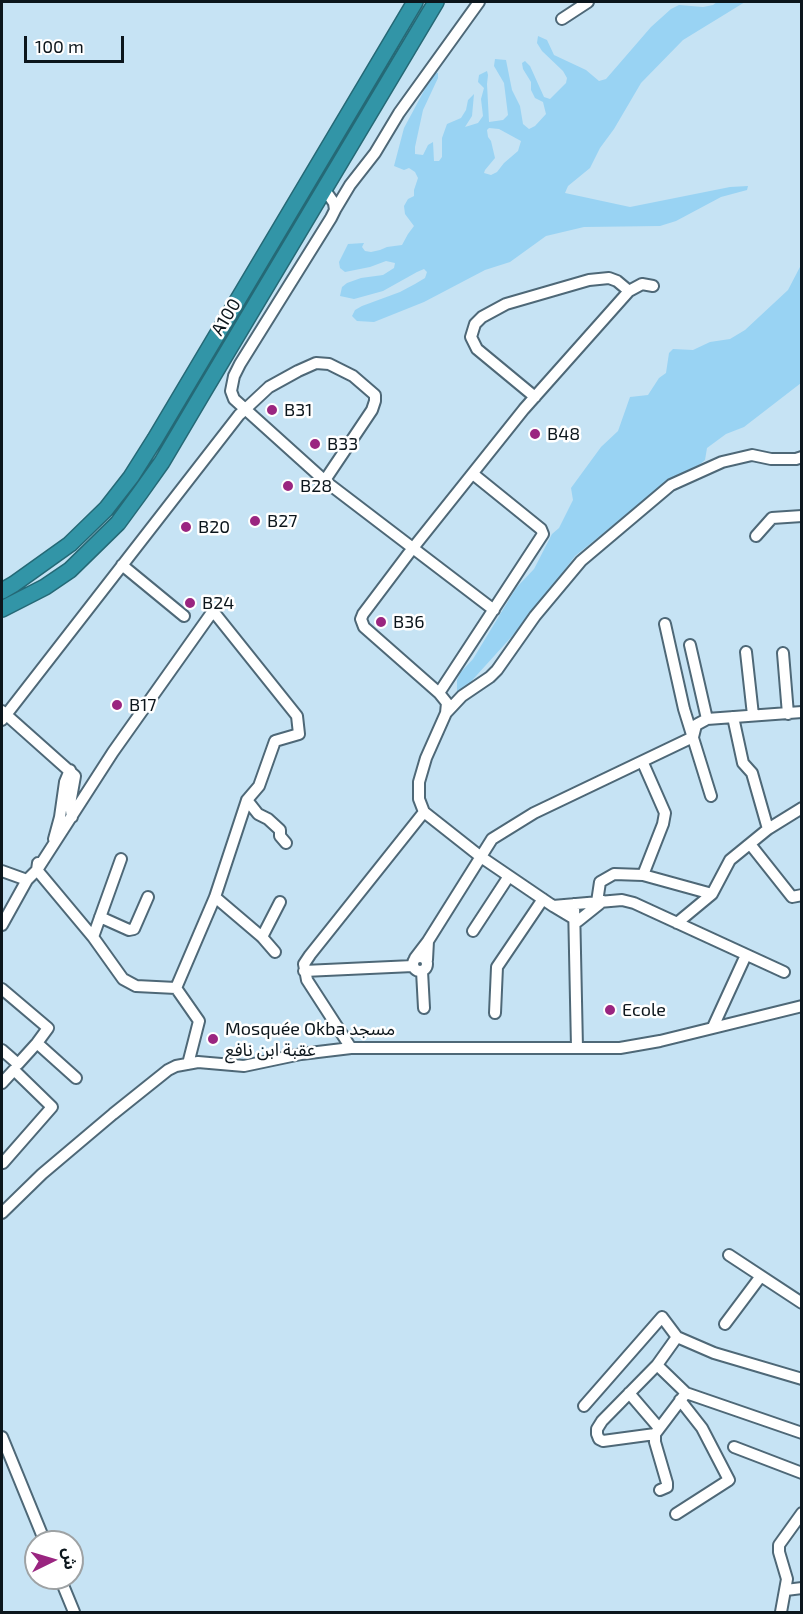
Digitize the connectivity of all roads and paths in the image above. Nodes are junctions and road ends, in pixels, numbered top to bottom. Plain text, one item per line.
1 (415, 2) edge
2 (436, 2) edge
3 (478, 2) edge
4 (588, 2) edge
5 (562, 20) dead end
6 (325, 190) junction
7 (335, 210) junction
8 (653, 286) dead end
9 (629, 291) junction
10 (535, 397) junction
11 (241, 412) junction
12 (801, 457) edge
13 (473, 474) junction
14 (323, 483) junction
15 (801, 516) edge
16 (756, 536) dead end
17 (411, 550) junction
18 (122, 565) junction
19 (45, 587) junction
20 (6, 588) edge
21 (2, 609) edge
22 (494, 610) junction
23 (2, 615) edge
24 (184, 616) dead end
25 (664, 624) dead end
26 (690, 645) dead end
27 (746, 652) dead end
28 (783, 653) dead end
29 (439, 693) junction
30 (801, 712) edge
31 (446, 713) junction
32 (788, 714) junction
33 (3, 715) edge
34 (753, 715) junction
35 (733, 717) junction
36 (707, 719) junction
37 (693, 737) junction
38 (643, 763) junction
39 (70, 770) junction
40 (711, 796) dead end
41 (247, 800) junction
42 (801, 808) edge
43 (424, 813) junction
44 (72, 817) junction
45 (768, 829) junction
46 (54, 840) junction
47 (286, 843) dead end
48 (750, 844) junction
49 (481, 857) junction
50 (121, 859) dead end
51 (38, 870) junction
52 (2, 871) edge
53 (643, 875) junction
54 (509, 876) junction
55 (27, 880) junction
56 (712, 894) junction
57 (801, 895) edge
58 (148, 897) dead end
59 (214, 897) junction
60 (543, 899) junction
61 (600, 901) junction
62 (280, 902) dead end
63 (574, 904) junction
64 (554, 906) junction
65 (100, 917) junction
66 (574, 921) junction
67 (677, 923) junction
68 (2, 925) edge
69 (473, 931) dead end
70 (93, 937) junction
71 (262, 937) junction
72 (275, 952) dead end
73 (746, 956) junction
74 (419, 964) junction
75 (304, 971) junction
76 (784, 972) dead end
77 (176, 988) junction
78 (2, 989) edge
79 (801, 1006) edge
80 (424, 1008) dead end
81 (495, 1013) dead end
82 (713, 1027) junction
83 (37, 1043) junction
84 (351, 1048) junction
85 (577, 1048) junction
86 (2, 1050) edge
87 (188, 1064) junction
88 (16, 1067) junction
89 (76, 1078) dead end
90 (2, 1083) edge
91 (3, 1163) dead end
92 (3, 1208) edge
93 (729, 1255) dead end
94 (761, 1276) junction
95 (801, 1303) edge
96 (725, 1324) dead end
97 (677, 1337) junction
98 (657, 1365) junction
99 (801, 1379) edge
100 (629, 1393) junction
101 (683, 1396) junction
102 (584, 1406) dead end
103 (657, 1431) junction
104 (801, 1433) edge
105 (2, 1437) edge
106 (734, 1447) dead end
107 (801, 1473) edge
108 (660, 1490) dead end
109 (801, 1513) edge
110 (676, 1514) dead end
111 (801, 1524) edge
112 (790, 1528) junction
113 (40, 1530) edge
114 (801, 1588) edge
115 (65, 1590) edge
116 (786, 1590) junction
117 (74, 1612) edge
118 (781, 1612) edge

1 - 20 highway, A100 / A100
2 - 6 highway, A100 / A100
3 - 7 street
4 - 5 street
6 - 7 street
6 - 19 highway, A100 / A100
7 - 11 street
8 - 9 street
9 - 10 street
9 - 10 street
10 - 13 street
11 - 14 street
11 - 14 street
11 - 18 street
12 - 31 street
13 - 17 street
13 - 22 street
14 - 17 street
15 - 16 street
17 - 22 street
17 - 29 street
18 - 24 street
18 - 33 street
19 - 21 highway, A100 / A100
19 - 23 highway
22 - 29 street
25 - 37 street
26 - 36 street
27 - 34 street
28 - 32 street
29 - 31 street
30 - 32 street
31 - 43 street
32 - 34 street
33 - 39 street
34 - 35 street
35 - 36 street
35 - 45 street
36 - 37 street
37 - 38 street
37 - 40 street
38 - 49 street
38 - 53 street
39 - 44 street
39 - 46 street
41 - 44 street
41 - 47 street
41 - 59 street
42 - 45 street
43 - 49 street
43 - 75 street
44 - 46 street
45 - 48 street
46 - 51 street
48 - 56 street
48 - 57 street
49 - 54 street
49 - 74 street
50 - 65 street
51 - 55 street
51 - 70 street
52 - 55 street
53 - 56 street
53 - 61 street
54 - 60 street
54 - 69 street
55 - 68 street
56 - 67 street
58 - 65 street
59 - 71 street
59 - 77 street
60 - 64 street
60 - 81 street
61 - 63 street
61 - 66 street
61 - 67 street
62 - 71 street
63 - 64 street
63 - 66 street
64 - 66 street
65 - 70 street
66 - 85 street
67 - 73 street
70 - 77 street
71 - 72 street
73 - 76 street
73 - 82 street
74 - 75 street
74 - 80 street
75 - 84 street
77 - 87 street
78 - 83 street
79 - 82 street
82 - 85 street
83 - 88 street
83 - 89 street
84 - 85 street
84 - 87 street
86 - 88 street
87 - 92 street
88 - 90 street
88 - 91 street
93 - 94 street
94 - 95 street
94 - 96 street
97 - 98 street
97 - 99 street
97 - 102 street
98 - 100 street
98 - 101 street
100 - 103 street
100 - 103 street
101 - 103 street
101 - 104 street
101 - 110 street
103 - 108 street
105 - 113 street
106 - 107 street
109 - 112 street
111 - 112 street
112 - 116 street
114 - 116 street
115 - 117 street
116 - 118 street

